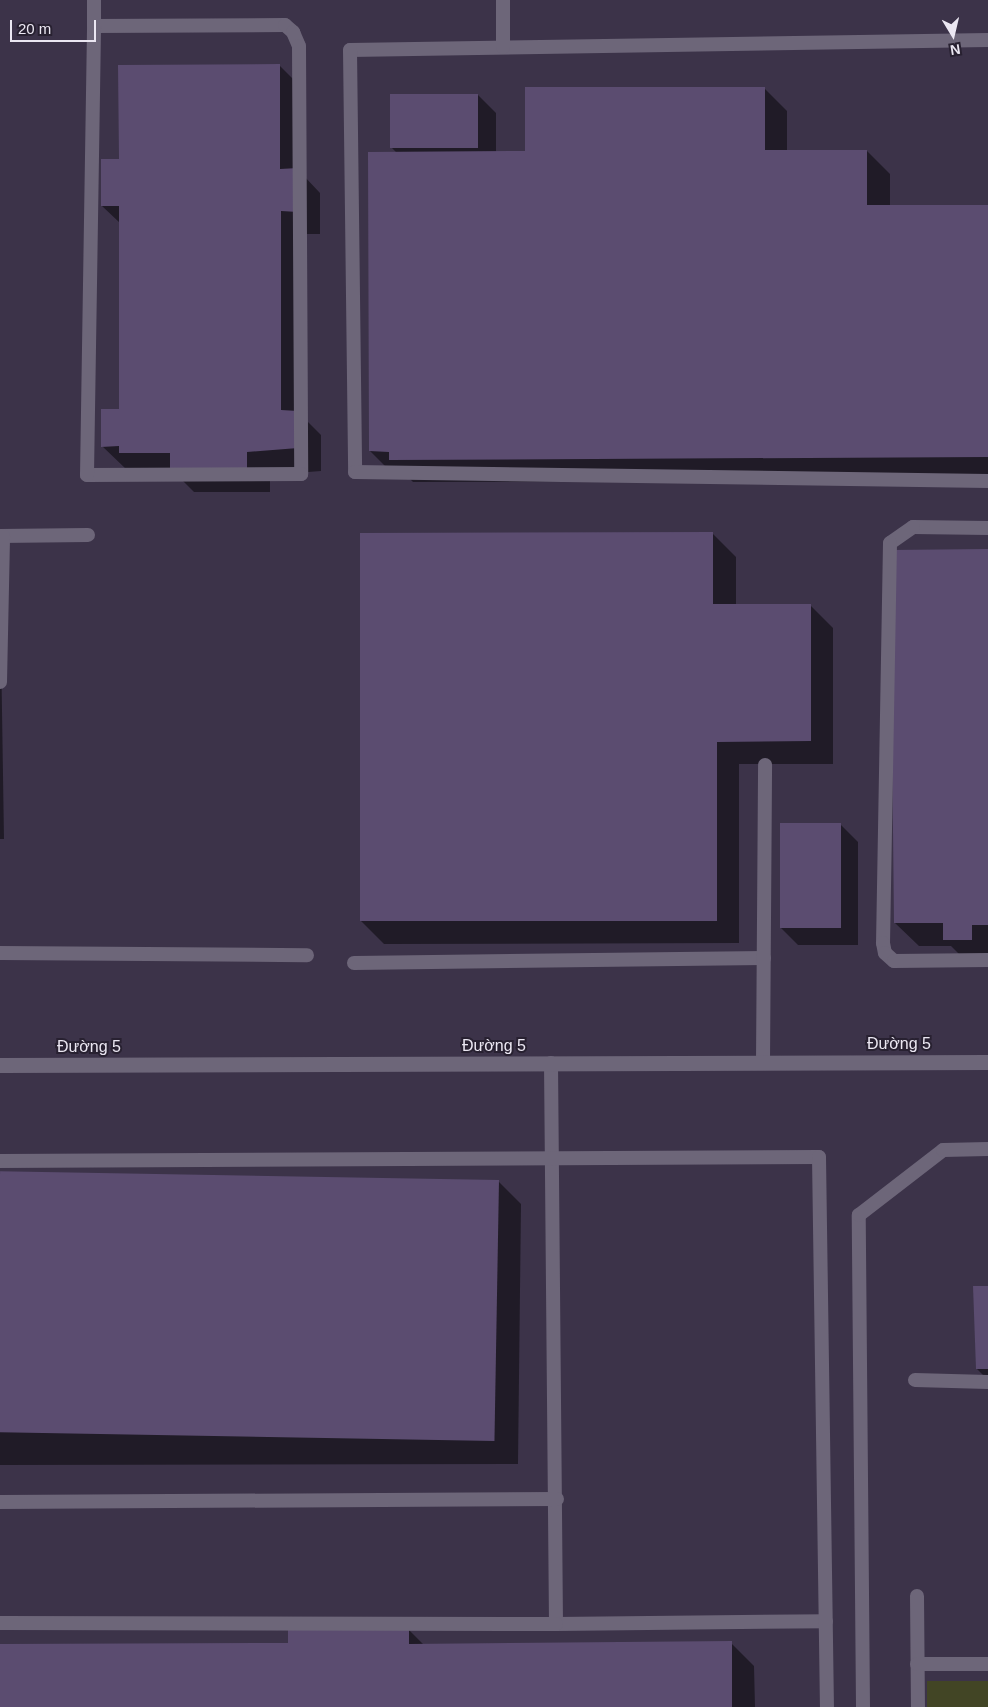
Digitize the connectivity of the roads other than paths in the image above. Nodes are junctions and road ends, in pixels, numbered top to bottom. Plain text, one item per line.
1 (94, 0) edge
2 (503, 0) edge
3 (94, 26) junction
4 (988, 40) edge
5 (503, 47) junction
6 (988, 481) edge
7 (988, 528) edge
8 (88, 535) dead end
9 (1, 536) edge
10 (0, 682) edge
11 (765, 764) dead end
12 (0, 953) edge
13 (308, 955) dead end
14 (764, 958) junction
15 (988, 960) edge
16 (354, 963) dead end
17 (763, 1062) junction
18 (988, 1062) edge
19 (551, 1063) junction
20 (0, 1065) edge
21 (988, 1149) edge
22 (552, 1158) junction
23 (0, 1161) edge
24 (916, 1380) dead end
25 (988, 1382) edge
26 (556, 1499) junction
27 (0, 1502) edge
28 (917, 1596) dead end
29 (826, 1621) junction
30 (0, 1623) edge
31 (556, 1624) junction
32 (918, 1664) junction
33 (988, 1664) edge
34 (826, 1707) edge
35 (863, 1707) edge
36 (918, 1707) edge

1 - 3 lane
2 - 5 lane
3 - 3 lane
4 - 5 lane
5 - 6 lane
7 - 15 lane
8 - 9 lane
9 - 10 lane
11 - 14 lane
12 - 13 lane
14 - 16 lane
14 - 17 lane
17 - 18 street, Đường 5
17 - 19 street, Đường 5
19 - 20 street, Đường 5
19 - 22 lane
21 - 35 lane
22 - 23 lane
22 - 26 lane
22 - 29 lane
24 - 25 lane
26 - 27 lane
26 - 31 lane
28 - 32 lane
29 - 31 lane
29 - 34 lane
30 - 31 lane
32 - 33 lane
32 - 36 lane

